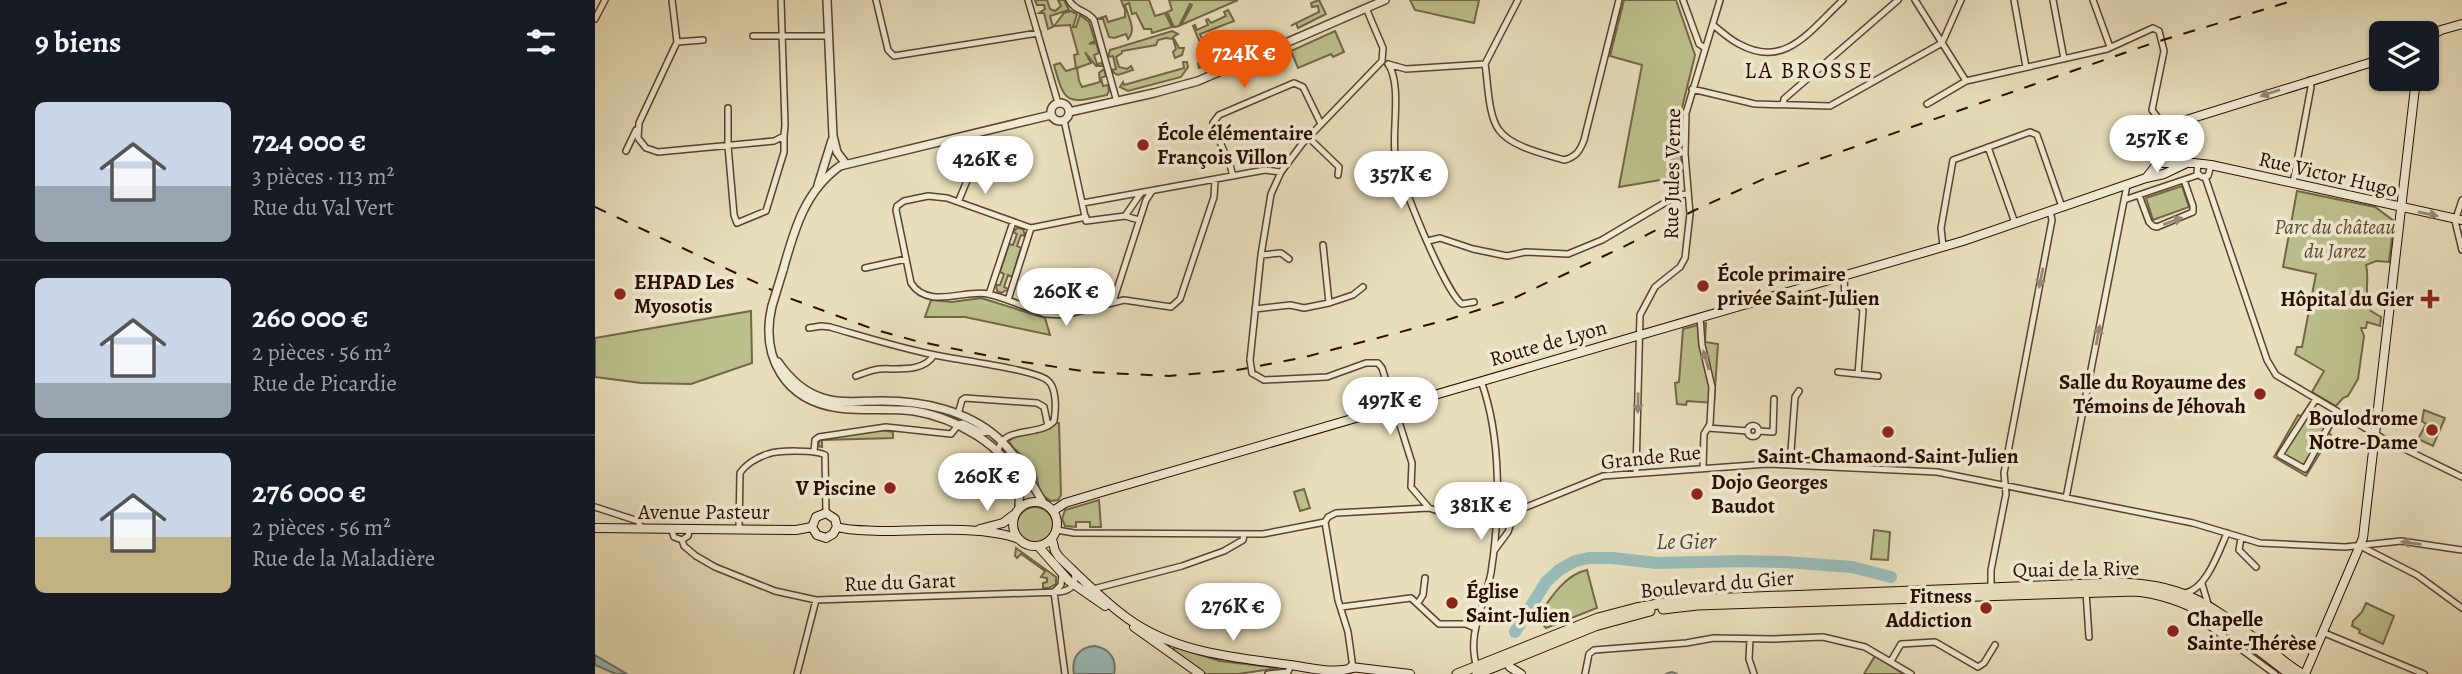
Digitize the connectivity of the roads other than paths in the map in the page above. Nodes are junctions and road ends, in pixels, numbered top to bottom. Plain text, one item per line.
1 (605, 0) edge
2 (672, 0) edge
3 (781, 0) edge
4 (827, 0) edge
5 (878, 0) edge
6 (1028, 0) edge
7 (1069, 0) edge
8 (1385, 0) edge
9 (1518, 0) edge
10 (1619, 0) edge
11 (1682, 0) edge
12 (1720, 0) edge
13 (1843, 0) edge
14 (1898, 0) edge
15 (1916, 0) edge
16 (1961, 0) edge
17 (2014, 0) edge
18 (2053, 0) edge
19 (2093, 0) edge
20 (1366, 8) junction
21 (595, 19) edge
22 (2462, 24) edge
23 (1713, 25) junction
24 (2439, 31) edge
25 (1038, 33) junction
26 (753, 36) dead end
27 (828, 36) junction
28 (783, 37) junction
29 (703, 40) dead end
30 (677, 41) junction
31 (1942, 43) junction
32 (2110, 47) junction
33 (1705, 48) junction
34 (2064, 59) junction
35 (1385, 62) junction
36 (2369, 63) edge
37 (1485, 64) junction
38 (2026, 68) junction
39 (2310, 80) junction
40 (1966, 81) junction
41 (1692, 89) junction
42 (2415, 91) edge
43 (1117, 102) junction
44 (1058, 103) junction
45 (1783, 104) junction
46 (1927, 104) dead end
47 (728, 108) dead end
48 (1069, 112) junction
49 (1051, 116) junction
50 (1064, 120) junction
51 (2183, 121) junction
52 (1321, 124) junction
53 (2162, 124) junction
54 (638, 127) junction
55 (833, 135) junction
56 (784, 136) junction
57 (1308, 137) junction
58 (2173, 138) junction
59 (727, 146) junction
60 (1989, 147) junction
61 (626, 151) dead end
62 (828, 154) junction
63 (1020, 162) dead end
64 (2185, 163) junction
65 (2198, 163) junction
66 (2157, 164) junction
67 (844, 165) junction
68 (2211, 165) junction
69 (1281, 172) junction
70 (2164, 174) junction
71 (1338, 175) dead end
72 (1233, 176) junction
73 (2201, 176) junction
74 (2146, 178) junction
75 (1215, 180) junction
76 (2184, 180) junction
77 (2293, 183) junction
78 (2127, 184) junction
79 (816, 189) junction
80 (1152, 191) junction
81 (1141, 193) junction
82 (1688, 194) junction
83 (2139, 195) junction
84 (959, 200) junction
85 (2124, 200) junction
86 (2462, 200) edge
87 (1083, 203) junction
88 (2061, 207) junction
89 (2401, 208) junction
90 (2050, 211) junction
91 (1125, 216) junction
92 (1086, 219) junction
93 (1139, 220) junction
94 (2459, 220) edge
95 (1013, 222) junction
96 (2015, 223) junction
97 (1031, 228) junction
98 (1428, 241) junction
99 (1323, 245) dead end
100 (1943, 246) junction
101 (2462, 250) edge
102 (1261, 255) junction
103 (906, 259) junction
104 (1289, 259) dead end
105 (865, 268) dead end
106 (1844, 275) junction
107 (1363, 287) dead end
108 (989, 294) junction
109 (1008, 300) junction
110 (1112, 302) junction
111 (1474, 302) dead end
112 (1329, 303) junction
113 (1255, 309) junction
114 (1700, 317) junction
115 (809, 328) dead end
116 (1639, 335) junction
117 (770, 349) junction
118 (934, 355) junction
119 (1838, 372) dead end
120 (1858, 374) junction
121 (856, 376) dead end
122 (1878, 376) dead end
123 (1481, 381) junction
124 (1799, 391) dead end
125 (1774, 399) dead end
126 (2316, 399) junction
127 (1394, 407) junction
128 (2337, 411) junction
129 (958, 414) junction
130 (958, 426) junction
131 (1048, 426) junction
132 (1707, 428) junction
133 (990, 432) junction
134 (2375, 433) junction
135 (1001, 441) junction
136 (814, 452) junction
137 (998, 453) junction
138 (1790, 465) junction
139 (1703, 468) junction
140 (1636, 472) junction
141 (2462, 477) edge
142 (2004, 485) junction
143 (2066, 498) junction
144 (1044, 504) junction
145 (595, 507) edge
146 (1429, 508) junction
147 (1017, 511) junction
148 (1053, 511) junction
149 (1497, 511) junction
150 (826, 513) junction
151 (1496, 521) junction
152 (1325, 522) junction
153 (812, 527) junction
154 (837, 527) junction
155 (595, 528) edge
156 (671, 528) junction
157 (689, 528) junction
158 (642, 529) junction
159 (739, 529) junction
160 (1057, 530) junction
161 (966, 531) junction
162 (2227, 533) junction
163 (1244, 535) junction
164 (2241, 538) junction
165 (1019, 539) junction
166 (1052, 539) junction
167 (682, 540) junction
168 (1038, 546) junction
169 (2361, 547) junction
170 (2462, 550) edge
171 (1493, 553) junction
172 (2256, 567) dead end
173 (1074, 571) junction
174 (1062, 572) junction
175 (1425, 578) dead end
176 (1073, 584) junction
177 (2202, 584) junction
178 (1093, 589) junction
179 (1991, 592) junction
180 (2086, 592) junction
181 (1054, 593) junction
182 (2183, 593) junction
183 (816, 600) junction
184 (1418, 603) junction
185 (2208, 604) junction
186 (1341, 607) junction
187 (2462, 608) edge
188 (1124, 618) junction
189 (2206, 623) dead end
190 (1475, 628) junction
191 (2322, 632) junction
192 (2089, 637) dead end
193 (1750, 639) junction
194 (1170, 641) junction
195 (1995, 645) dead end
196 (1179, 658) junction
197 (1506, 658) junction
198 (1891, 661) junction
199 (1291, 665) junction
200 (1353, 668) junction
201 (1334, 671) junction
202 (1478, 671) edge
203 (1585, 673) edge
204 (797, 674) edge
205 (1065, 674) edge
206 (1200, 674) edge
207 (1268, 674) edge
208 (1370, 674) edge
209 (1410, 674) edge
210 (1457, 674) edge
211 (1521, 674) edge
212 (1754, 674) edge
213 (1911, 674) edge
214 (2275, 674) edge
215 (2290, 674) edge
216 (2303, 674) edge
217 (2424, 674) edge

1 - 21 street
2 - 30 street
3 - 28 street
4 - 27 street
5 - 25 street
6 - 25 street
7 - 43 street
8 - 20 street
9 - 37 street
10 - 37 street
11 - 33 street
12 - 23 street, Rue Jules Verne
13 - 23 street
14 - 45 street
15 - 31 street
16 - 31 street
17 - 38 street
18 - 34 street
19 - 32 street
20 - 35 street
20 - 43 street
22 - 24 main road
23 - 33 street, Rue Jules Verne
25 - 44 street
26 - 28 street
27 - 28 street
27 - 55 street
28 - 56 street
29 - 30 street
30 - 54 street
31 - 40 street
31 - 45 street
32 - 34 street
32 - 53 street
33 - 41 street, Rue Jules Verne
34 - 38 street
35 - 37 street
35 - 52 street
35 - 98 street
36 - 39 main road
38 - 40 street
39 -> 51 main road
39 - 77 street
40 - 46 street
41 - 45 street
41 - 82 street, Rue Jules Verne
42 - 89 main road
43 - 48 street
44 - 48 street
44 - 49 street
47 - 59 street
48 - 50 street
49 - 50 street
49 - 67 street
50 - 87 street
51 - 53 street
51 - 58 main road
52 - 57 street
52 - 72 street
53 - 58 street
54 - 59 street
54 - 61 street
55 - 62 street
55 - 67 street
56 - 59 street
56 - 59 street
57 - 69 street
57 - 71 street
58 - 66 main road
60 - 88 street
60 - 96 street
60 - 100 street
62 - 67 street
62 - 79 street
63 - 84 street
64 - 65 main road, Rue Victor Hugo
64 - 66 main road, Rue Victor Hugo
64 - 70 main road, Rue Victor Hugo
65 - 68 main road, Rue Victor Hugo
65 - 73 street
66 - 70 main road
66 - 74 main road
67 - 79 street
68 - 73 street
68 - 77 main road, Rue Victor Hugo
69 - 72 street
69 - 102 street
70 - 74 main road, Rue Victor Hugo
72 - 75 street
73 - 76 street
73 - 126 street
74 - 78 main road, Rue Victor Hugo
75 - 80 street
75 - 110 street
76 - 83 street
83 -> 76 street
77 - 89 main road, Rue Victor Hugo
78 - 85 street
78 - 88 main road, Rue Victor Hugo
79 - 117 street, bridge
80 - 81 street
80 - 93 street
81 - 87 street
81 - 91 street
82 - 98 street
82 - 116 street, Rue Jules Verne
83 - 85 street
84 - 95 street
84 - 103 street
143 -> 85 street
86 - 94 street
87 - 92 street
88 - 90 main road, Rue Victor Hugo
89 -> 94 main road, Rue Victor Hugo
89 - 134 main road
90 - 96 main road, Rue Victor Hugo
90 -> 142 street
91 - 92 street
91 - 93 street
92 - 97 street
93 - 110 street
94 - 101 street
95 - 97 street
95 - 108 street
96 - 100 main road, Route de Lyon
97 - 109 street
98 - 111 street
99 - 112 street
100 - 106 main road, Route de Lyon
102 - 104 street
102 - 113 street
103 - 105 street
103 - 108 street
106 - 114 main road, Route de Lyon
106 - 120 street
107 - 112 street
108 - 109 street
109 - 110 street
112 - 113 street
113 - 127 street, bridge
114 - 116 main road, Route de Lyon
132 -> 114 street
115 - 118 street
116 - 123 main road, Route de Lyon
116 -> 140 street, Rue Jules Verne
117 - 129 street
117 - 130 street
118 - 121 street
118 - 131 street
119 - 120 street
120 - 122 street
123 - 127 main road, Route de Lyon
123 - 149 street
124 - 138 street
125 - 132 street
126 - 128 street
126 - 128 street
127 - 146 street
127 - 148 main road, Route de Lyon
128 - 134 street
129 - 131 street
129 - 133 street
130 - 133 street
130 - 136 street
130 - 137 street
131 - 135 street
132 - 139 street
133 - 135 street
134 - 141 street
134 - 169 main road
135 - 137 street
135 - 144 street
136 - 150 street
136 - 159 street
137 - 147 street
138 - 139 street, Grande Rue
138 - 142 street, Grande Rue
139 - 140 street, Grande Rue
140 - 149 street, Grande Rue
142 - 143 street, Grande Rue
142 - 179 street
143 - 162 street, Grande Rue
144 - 147 main road
144 - 148 main road
145 - 158 street
146 - 149 street, Grande Rue
146 - 152 street, Grande Rue
147 - 161 main road
147 - 165 main road
148 - 160 main road
149 - 151 street
150 - 153 main road
150 - 154 main road
151 - 171 street
151 - 171 street
152 - 163 street, Grande Rue
152 - 186 street
153 - 154 main road
153 - 159 main road, Avenue Pasteur
154 - 161 main road
155 - 158 main road, Avenue Pasteur
156 - 157 main road, Avenue Pasteur
156 - 158 main road, Avenue Pasteur
156 - 167 street, Rue du Garat
157 - 159 main road, Avenue Pasteur
157 - 167 street
160 - 163 street, Grande Rue
160 - 166 main road
161 - 165 main road
162 - 164 street, Grande Rue
162 - 177 street
163 - 178 street
164 - 169 street, Grande Rue
164 - 172 street
165 - 168 main road
166 - 168 main road
166 - 173 main road
167 - 183 street, Rue du Garat
168 - 174 main road
170 -> 169 street
169 - 187 street
169 - 191 main road
171 - 190 street
173 - 176 street
173 - 178 main road
174 - 176 main road
174 - 181 street
175 - 184 street
176 - 181 street
176 - 188 main road
177 - 182 street
177 - 185 street
178 - 188 main road
179 - 180 main road, Quai de la Rive
179 - 182 main road, Quai de la Rive
179 - 197 main road, Boulevard du Gier
180 - 192 street
180 - 215 main road, Quai de la Rive
181 - 183 street, Rue du Garat
181 - 205 street
182 - 185 main road, Quai de la Rive
183 - 204 street
184 - 186 street
184 - 190 street
185 - 216 main road, Quai de la Rive
186 - 200 street
188 - 194 main road
188 - 196 main road
189 - 214 street
190 - 202 street
191 - 216 main road
191 - 217 street
193 - 198 street
193 - 203 street
193 - 212 street
194 - 196 main road
194 - 199 main road
195 - 198 street
196 - 206 main road
197 - 202 main road, Boulevard du Gier
197 - 211 main road
198 - 213 street
199 - 200 main road
199 - 201 main road
199 - 207 street
200 - 201 main road
200 - 209 main road
201 - 208 main road
202 - 210 main road, Boulevard du Gier

